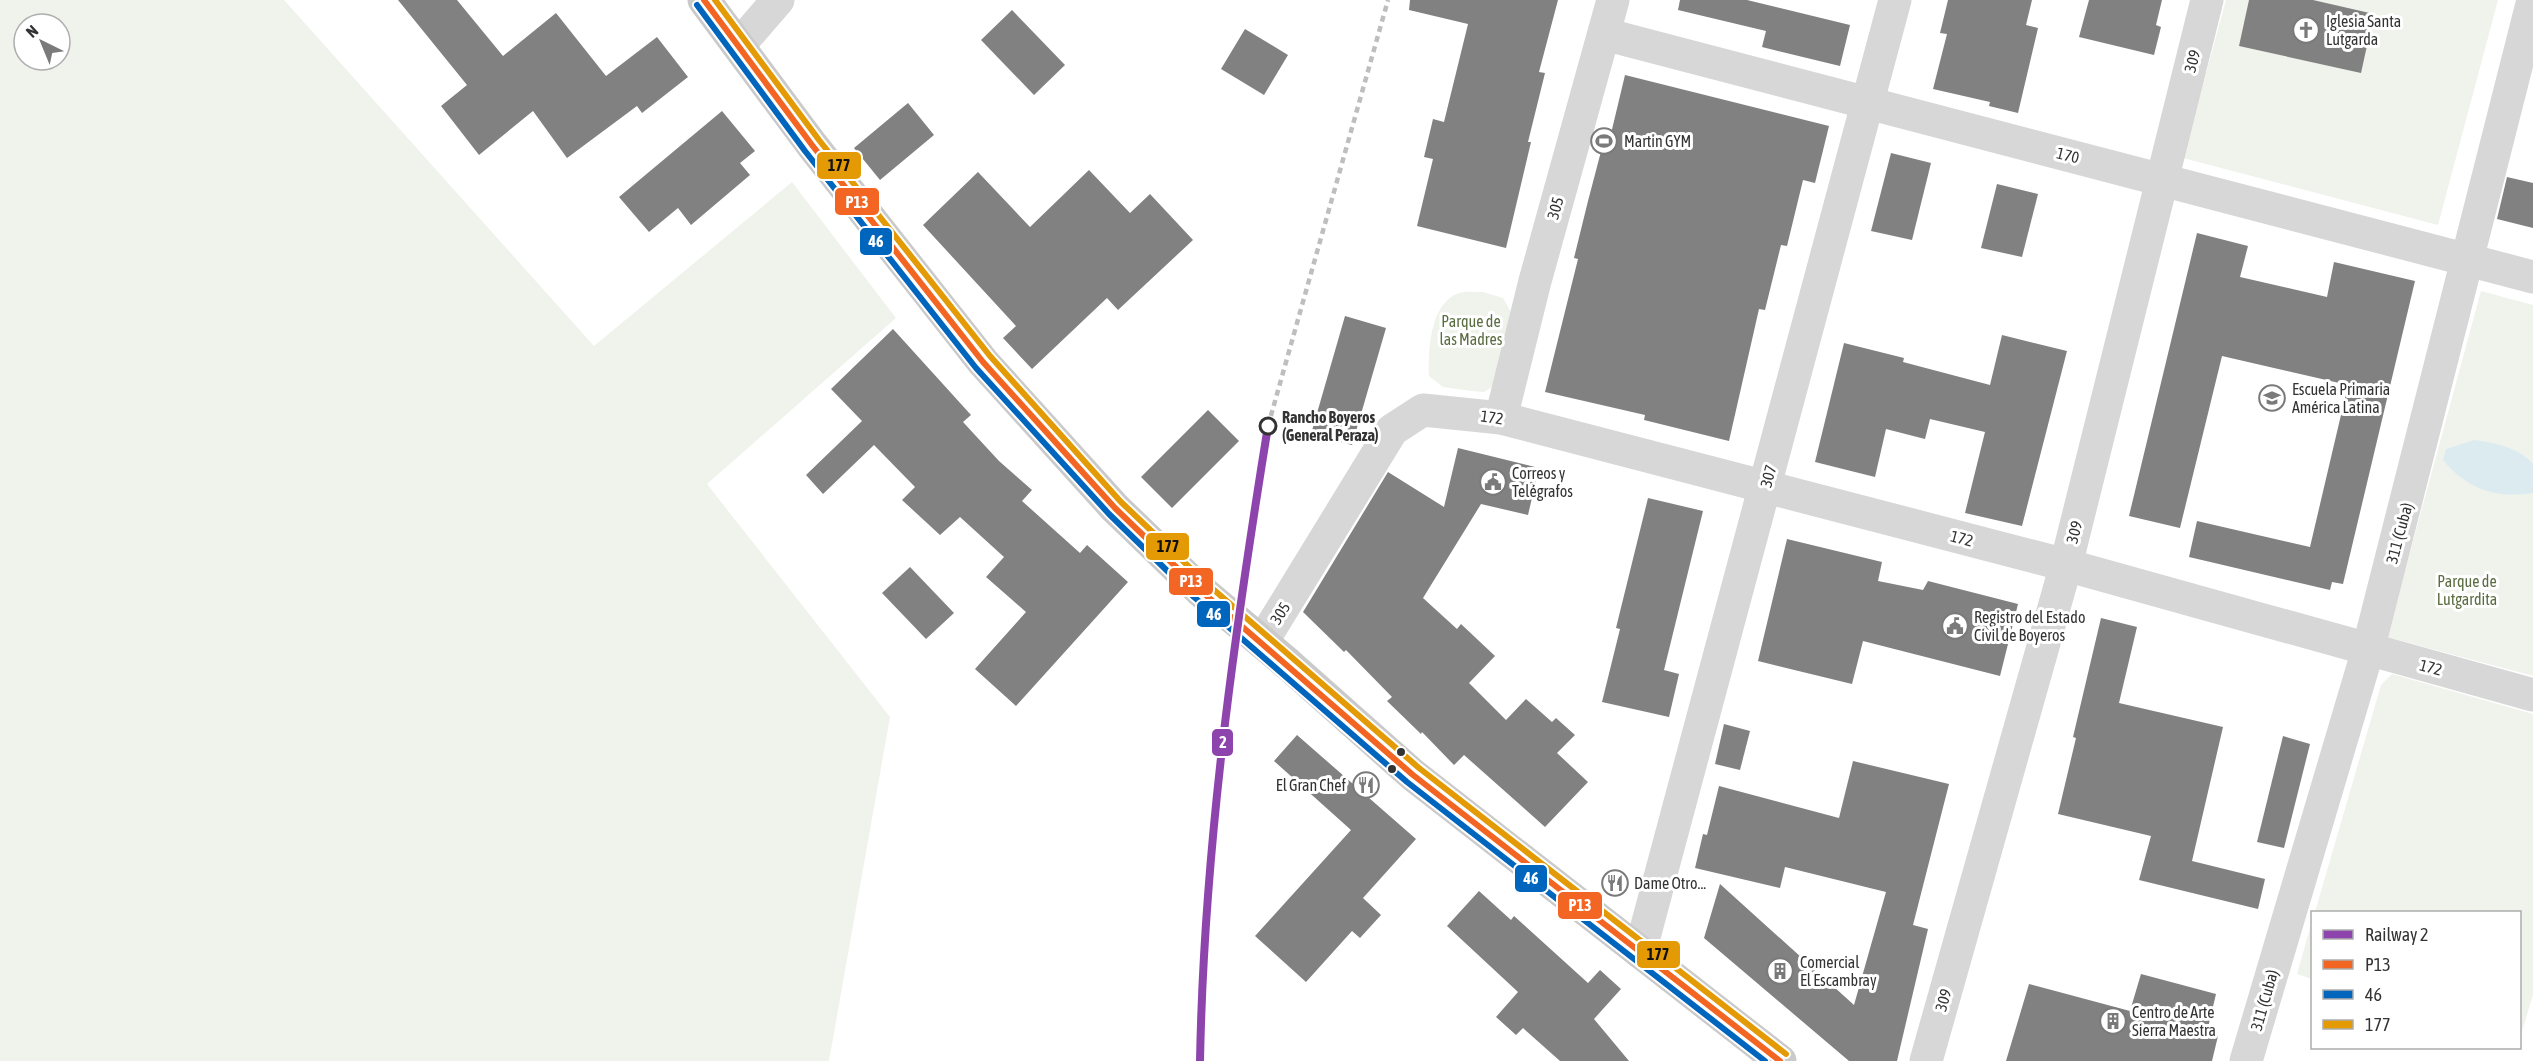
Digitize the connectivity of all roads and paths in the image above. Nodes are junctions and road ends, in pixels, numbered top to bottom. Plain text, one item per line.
1 (704, 0) edge
2 (778, 0) edge
3 (1613, 0) edge
4 (1895, 0) edge
5 (2207, 0) edge
6 (2533, 0) edge
7 (1604, 34) junction
8 (739, 45) junction
9 (1867, 105) junction
10 (2163, 179) junction
11 (2466, 260) junction
12 (2533, 277) edge
13 (1501, 418) junction
14 (1392, 430) joint
15 (1765, 486) junction
16 (2066, 565) junction
17 (1262, 642) junction
18 (2368, 650) junction
19 (2533, 695) edge
20 (1640, 952) junction
21 (1780, 1061) edge
22 (1926, 1061) edge
23 (2246, 1061) edge

1 - 8 main road
2 - 8 street
3 - 7 street, 305
4 - 9 street, 307
5 - 10 street, 309
6 - 11 street, 311 (Cuba)
7 - 9 street, 170
7 - 13 street, 305
8 - 17 main road
9 - 10 street, 170
9 - 15 street, 307
10 - 11 street, 170
10 - 16 street, 309
11 - 12 street, 170
11 - 18 street, 311 (Cuba)
13 - 14 street, 172
13 - 15 street, 172
14 - 17 street, 305
15 - 16 street, 172
15 - 20 street, 307
16 - 18 street, 172
16 - 22 street, 309
17 - 20 main road
18 - 19 street, 172
18 - 23 street, 311 (Cuba)
20 - 21 main road

